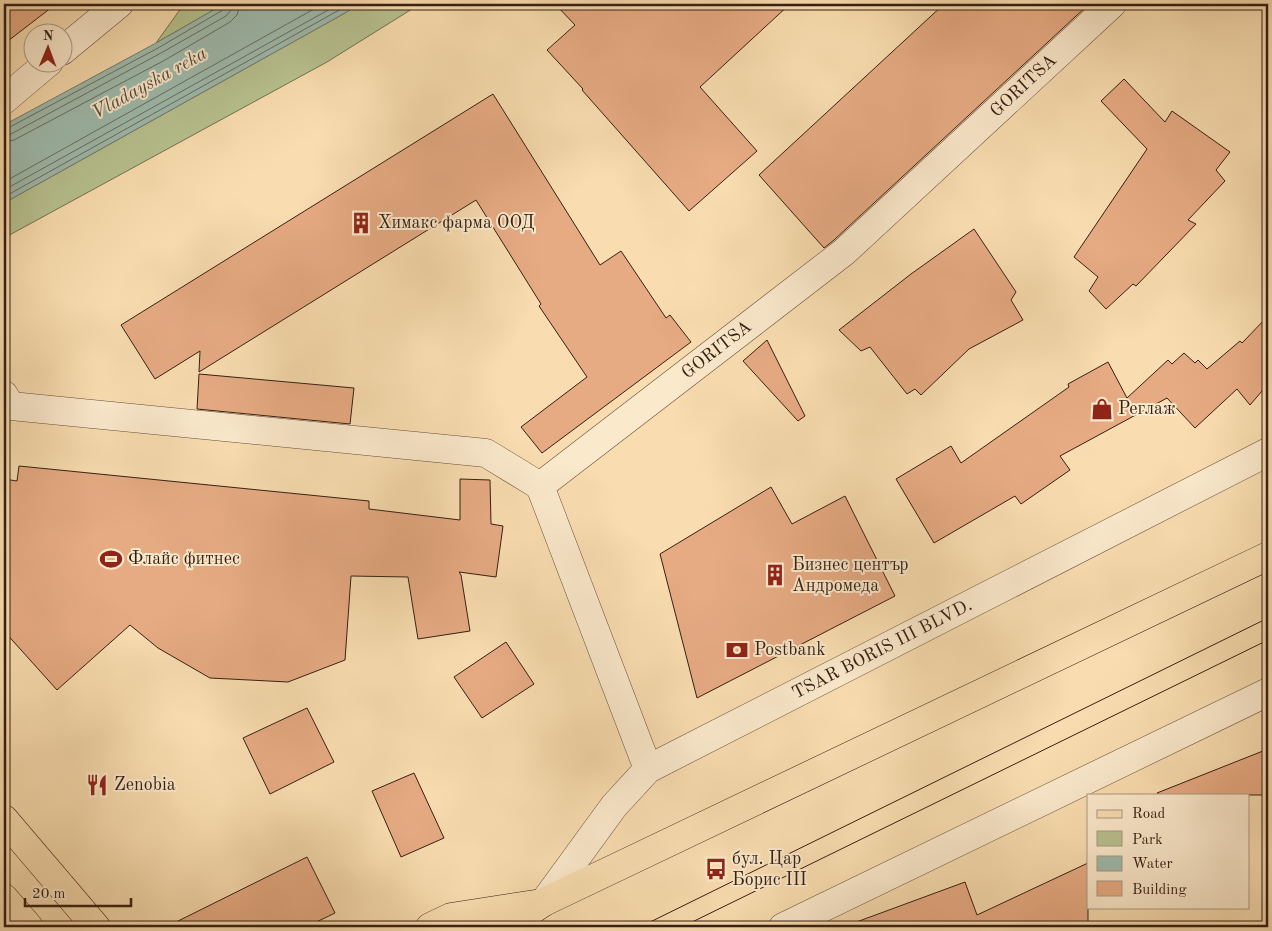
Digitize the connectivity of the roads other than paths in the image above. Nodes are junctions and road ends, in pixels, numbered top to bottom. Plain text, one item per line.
1 (119, 4) edge
2 (1112, 4) edge
3 (72, 43) edge
4 (37, 72) edge
5 (4, 100) edge
6 (4, 394) edge
7 (1268, 452) edge
8 (540, 486) junction
9 (1268, 556) edge
10 (1268, 692) edge
11 (648, 769) junction
12 (4, 819) edge
13 (4, 898) edge
14 (544, 902) junction
15 (29, 927) edge
16 (96, 927) edge
17 (430, 927) edge
18 (507, 927) edge
19 (783, 927) edge

1 - 3 street
2 - 8 street, GORITSA
4 - 5 street
6 - 8 street
7 - 11 street, TSAR BORIS III BLVD.
8 - 11 street
9 - 14 main road, TSAR BORIS III BLVD.
10 - 19 street
11 - 14 street, TSAR BORIS III BLVD.
12 - 16 main road
13 - 15 main road
14 - 17 main road, TSAR BORIS III BLVD.
14 - 18 main road, TSAR BORIS III BLVD.

